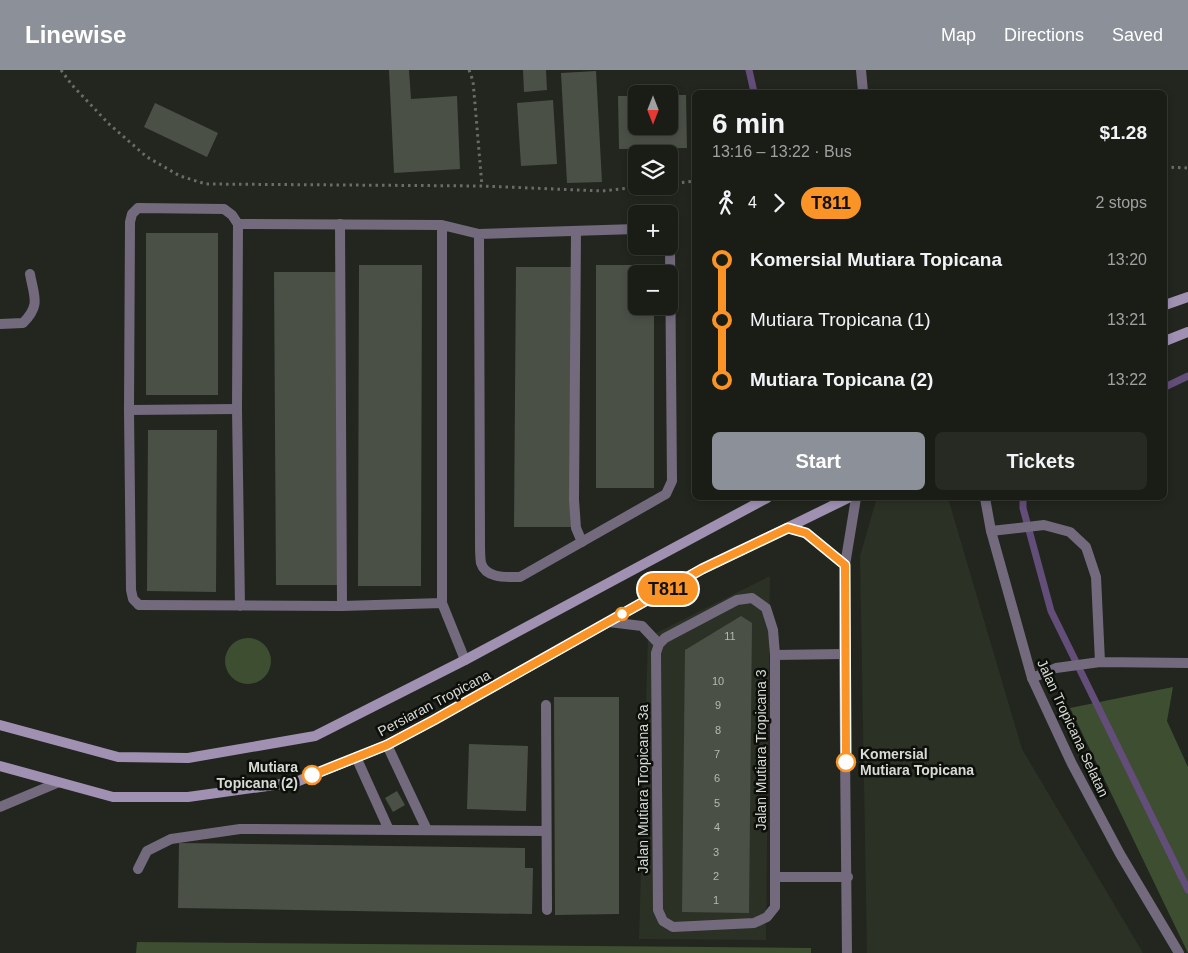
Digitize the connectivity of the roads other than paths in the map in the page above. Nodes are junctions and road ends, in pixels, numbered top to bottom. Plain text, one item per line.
1 (861, 70) edge
2 (863, 90) edge
3 (238, 224) junction
4 (340, 224) junction
5 (442, 225) junction
6 (628, 229) edge
7 (576, 231) junction
8 (479, 234) junction
9 (670, 255) edge
10 (30, 274) dead end
11 (1188, 297) edge
12 (1167, 304) edge
13 (0, 324) edge
14 (1188, 332) edge
15 (1167, 340) edge
16 (128, 410) junction
17 (237, 410) junction
18 (763, 500) edge
19 (844, 500) edge
20 (856, 500) edge
21 (985, 500) edge
22 (788, 528) junction
23 (991, 531) junction
24 (582, 542) junction
25 (845, 565) junction
26 (442, 603) junction
27 (240, 606) junction
28 (342, 606) junction
29 (609, 622) junction
30 (660, 644) junction
31 (844, 654) junction
32 (775, 655) junction
33 (464, 660) junction
34 (1100, 662) junction
35 (1188, 663) edge
36 (1032, 678) junction
37 (546, 705) dead end
38 (0, 725) edge
39 (387, 745) junction
40 (356, 757) junction
41 (0, 766) edge
42 (57, 783) junction
43 (0, 807) edge
44 (389, 830) junction
45 (427, 830) junction
46 (546, 831) junction
47 (138, 869) dead end
48 (775, 877) junction
49 (848, 877) junction
50 (547, 910) dead end
51 (673, 927) joint
52 (847, 953) edge
53 (1179, 953) edge

1 - 2 street
3 - 4 street
3 - 16 street
3 - 17 street
4 - 5 street
4 - 28 street
5 - 8 street
5 - 26 street
6 - 7 street
7 - 8 street
7 - 24 street
8 - 24 street
9 - 24 street
10 - 13 street
11 - 12 main road
14 - 15 main road
16 - 17 street
16 - 27 street
17 - 27 street
18 - 33 main road, Persiaran Tropicana
19 - 22 main road, Persiaran Tropicana
20 - 25 street
21 - 23 street, Jalan Tropicana Selatan
22 - 25 street
22 - 29 main road, Persiaran Tropicana
23 - 34 street
23 - 36 street, Jalan Tropicana Selatan
25 - 31 street
26 - 28 street
26 - 33 street
27 - 28 street
29 - 30 street
29 - 39 main road, Persiaran Tropicana
30 - 32 street, Jalan Mutiara Tropicana 3
30 - 51 street, Jalan Mutiara Tropicana 3a
31 - 32 street
31 - 49 street
32 - 48 street, Jalan Mutiara Tropicana 3
33 - 38 main road, Persiaran Tropicana
34 - 35 street
34 - 36 street
36 - 53 street, Jalan Tropicana Selatan
37 - 46 street
39 - 40 main road, Persiaran Tropicana
39 - 45 street
40 - 42 main road, Persiaran Tropicana
40 - 44 street
41 - 42 main road, Persiaran Tropicana
42 - 43 street
44 - 45 street
44 - 47 street
45 - 46 street
46 - 50 street
48 - 49 street
48 - 51 street, Jalan Mutiara Tropicana 3
49 - 52 street

